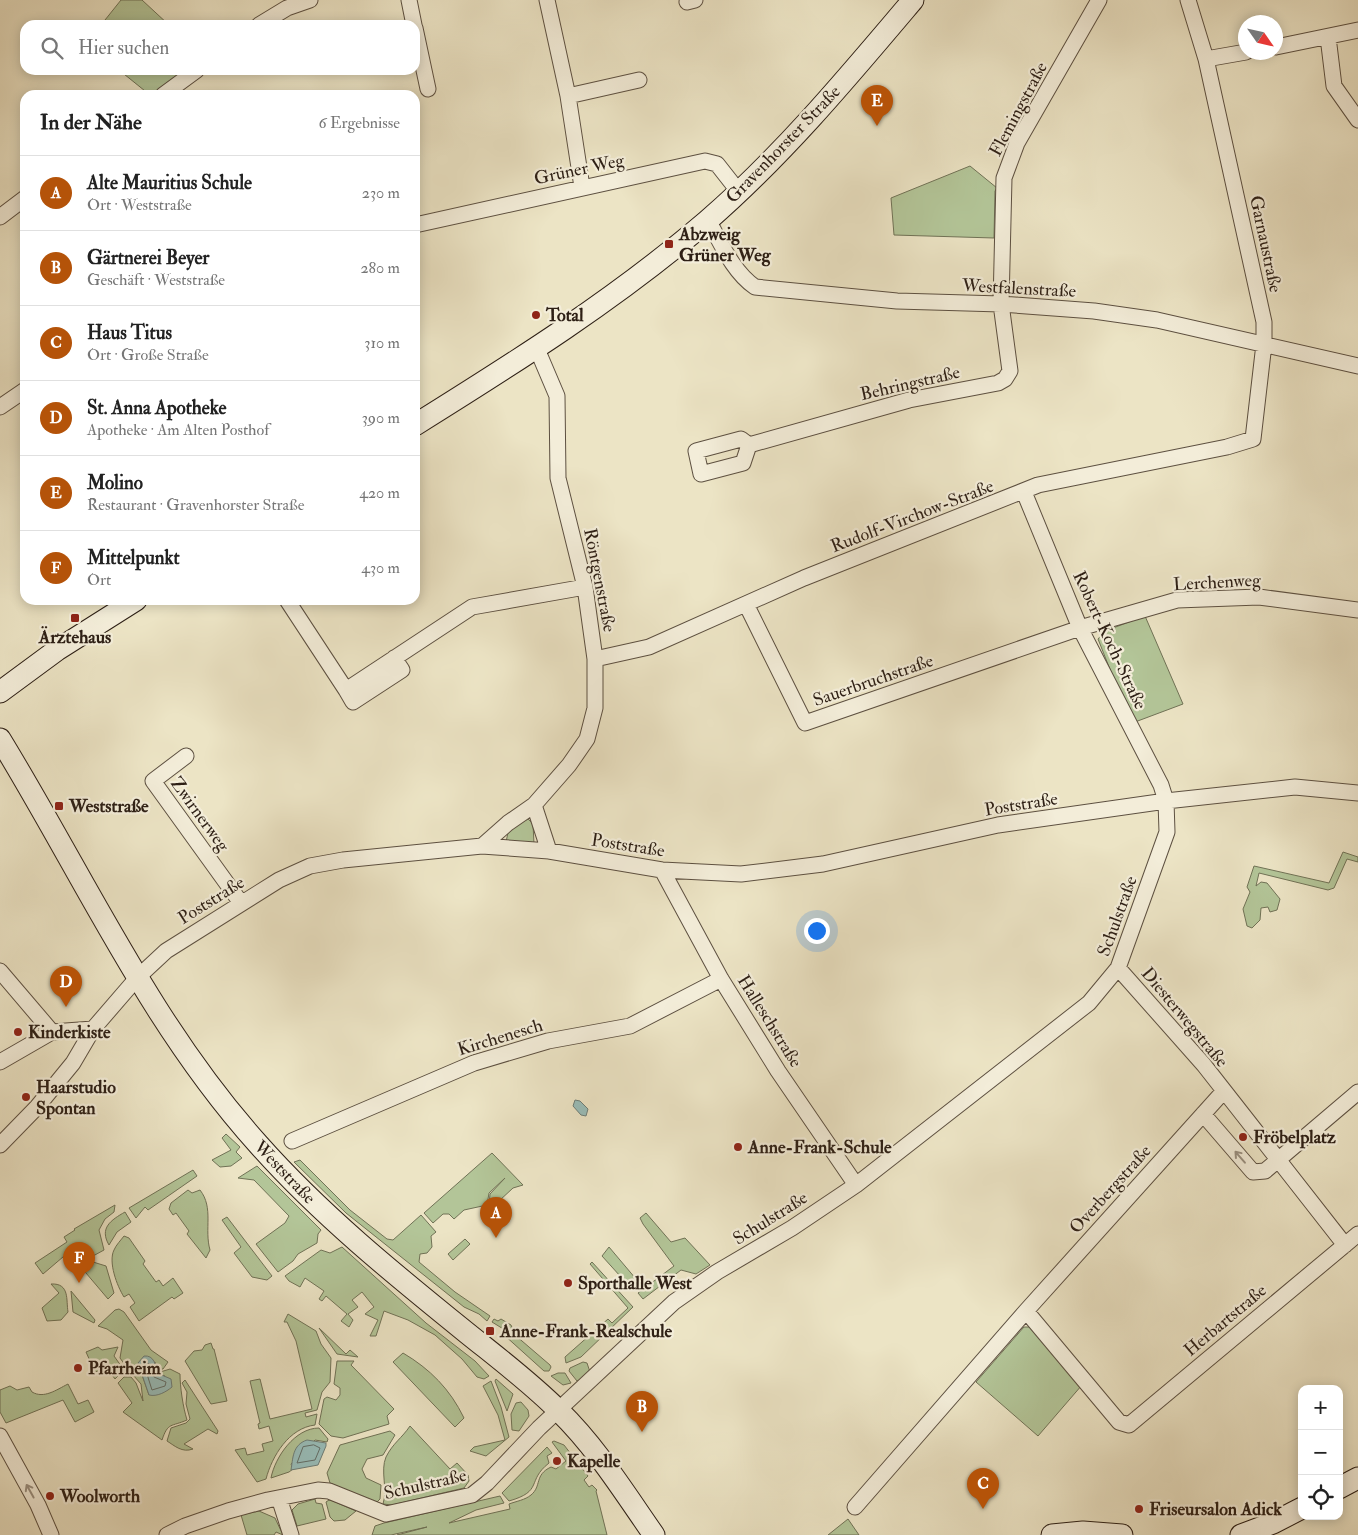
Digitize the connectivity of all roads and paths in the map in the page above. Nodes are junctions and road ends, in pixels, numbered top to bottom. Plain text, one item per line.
1 (310, 0) edge
2 (409, 0) edge
3 (547, 0) edge
4 (913, 0) edge
5 (1098, 0) edge
6 (1188, 0) edge
7 (284, 4) edge
8 (265, 20) edge
9 (414, 20) edge
10 (1358, 30) edge
11 (1328, 37) junction
12 (1283, 46) edge
13 (420, 50) edge
14 (1238, 53) edge
15 (1206, 59) junction
16 (190, 75) edge
17 (639, 80) dead end
18 (428, 89) dead end
19 (170, 90) edge
20 (568, 96) junction
21 (1358, 120) edge
22 (582, 187) junction
23 (739, 192) junction
24 (20, 202) edge
25 (0, 217) edge
26 (708, 220) junction
27 (420, 224) edge
28 (1001, 304) junction
29 (1264, 344) junction
30 (538, 349) junction
31 (1358, 366) edge
32 (20, 393) edge
33 (0, 407) edge
34 (420, 422) edge
35 (1252, 439) joint
36 (749, 445) dead end
37 (1024, 492) junction
38 (585, 587) junction
39 (746, 604) junction
40 (128, 605) edge
41 (290, 605) edge
42 (1358, 610) edge
43 (1080, 628) junction
44 (595, 659) junction
45 (0, 692) edge
46 (0, 739) edge
47 (186, 756) dead end
48 (1358, 793) edge
49 (1166, 801) junction
50 (534, 805) junction
51 (482, 846) junction
52 (549, 851) junction
53 (662, 870) junction
54 (241, 903) junction
55 (1118, 968) junction
56 (0, 971) edge
57 (137, 978) junction
58 (721, 979) junction
59 (93, 1029) junction
60 (52, 1032) junction
61 (0, 1062) edge
62 (1223, 1092) junction
63 (1358, 1092) edge
64 (1203, 1114) junction
65 (292, 1141) dead end
66 (2, 1143) edge
67 (1278, 1160) junction
68 (856, 1185) junction
69 (1358, 1234) edge
70 (1345, 1244) junction
71 (1026, 1311) junction
72 (559, 1411) junction
73 (0, 1436) edge
74 (1358, 1478) edge
75 (1343, 1486) edge
76 (279, 1498) junction
77 (855, 1507) dead end
78 (1298, 1511) edge
79 (1276, 1529) edge
80 (51, 1535) edge
81 (166, 1535) edge
82 (291, 1535) edge
83 (654, 1535) edge
84 (1052, 1535) edge
85 (1122, 1535) edge
86 (1240, 1535) edge

1 - 7 street
2 - 9 street
3 - 20 street
4 - 23 main road, Gravenhorster Straße
5 - 28 street, Flemingstraße
6 - 15 street, Garnaustraße
7 - 8 street
10 - 11 street
11 - 12 street
11 - 21 street
13 - 18 street
14 - 15 street
15 - 29 street, Garnaustraße
16 - 19 street
17 - 20 street
20 - 22 street
22 - 23 street, Grüner Weg
22 - 27 street, Grüner Weg
23 - 26 main road, Gravenhorster Straße
24 - 25 street
26 - 28 street, Westfalenstraße
26 - 30 main road, Gravenhorster Straße
28 - 29 street, Westfalenstraße
28 - 36 street, Behringstraße
29 - 31 street, Westfalenstraße
29 - 35 street, Garnaustraße
30 - 34 main road, Gravenhorster Straße
30 - 38 street, Röntgenstraße
32 - 33 street
35 - 37 street, Rudolf-Virchow-Straße
37 - 39 street, Rudolf-Virchow-Straße
37 - 43 street, Robert-Koch-Straße
38 - 41 street
38 - 44 street, Röntgenstraße
39 - 43 street, Sauerbruchstraße
39 - 44 street, Rudolf-Virchow-Straße
40 - 45 main road
42 - 43 street, Lerchenweg
43 - 49 street, Robert-Koch-Straße
44 - 50 street, Röntgenstraße
46 - 57 main road, Weststraße
47 - 54 street, Zwirnerweg
48 - 49 street, Poststraße
49 - 53 street, Poststraße
49 - 55 street, Schulstraße
50 - 51 street, Röntgenstraße
50 - 52 street
51 - 52 street, Poststraße
51 - 54 street, Poststraße
52 - 53 street, Poststraße
53 - 58 street, Halleschstraße
54 - 57 street, Poststraße
55 - 62 street, Diesterwegstraße
55 - 68 street, Schulstraße
56 - 60 street
57 - 59 street, Poststraße
57 - 72 main road, Weststraße
58 - 65 street, Kirchenesch
58 - 68 street, Halleschstraße
59 - 60 street
59 - 66 street, Poststraße
60 - 61 street
62 - 64 street, Overbergstraße
62 - 67 street
63 - 67 street
67 -> 64 street
64 - 71 street, Overbergstraße
67 - 70 street
68 - 72 street, Schulstraße
69 - 70 street, Herbartstraße
70 - 71 street, Herbartstraße
71 - 77 street, Overbergstraße
72 - 76 street, Schulstraße
72 - 83 main road, Weststraße
80 -> 73 street
74 - 75 main road
76 - 81 street, Schulstraße
76 - 82 street
78 - 79 main road
79 - 86 main road
84 - 85 main road

